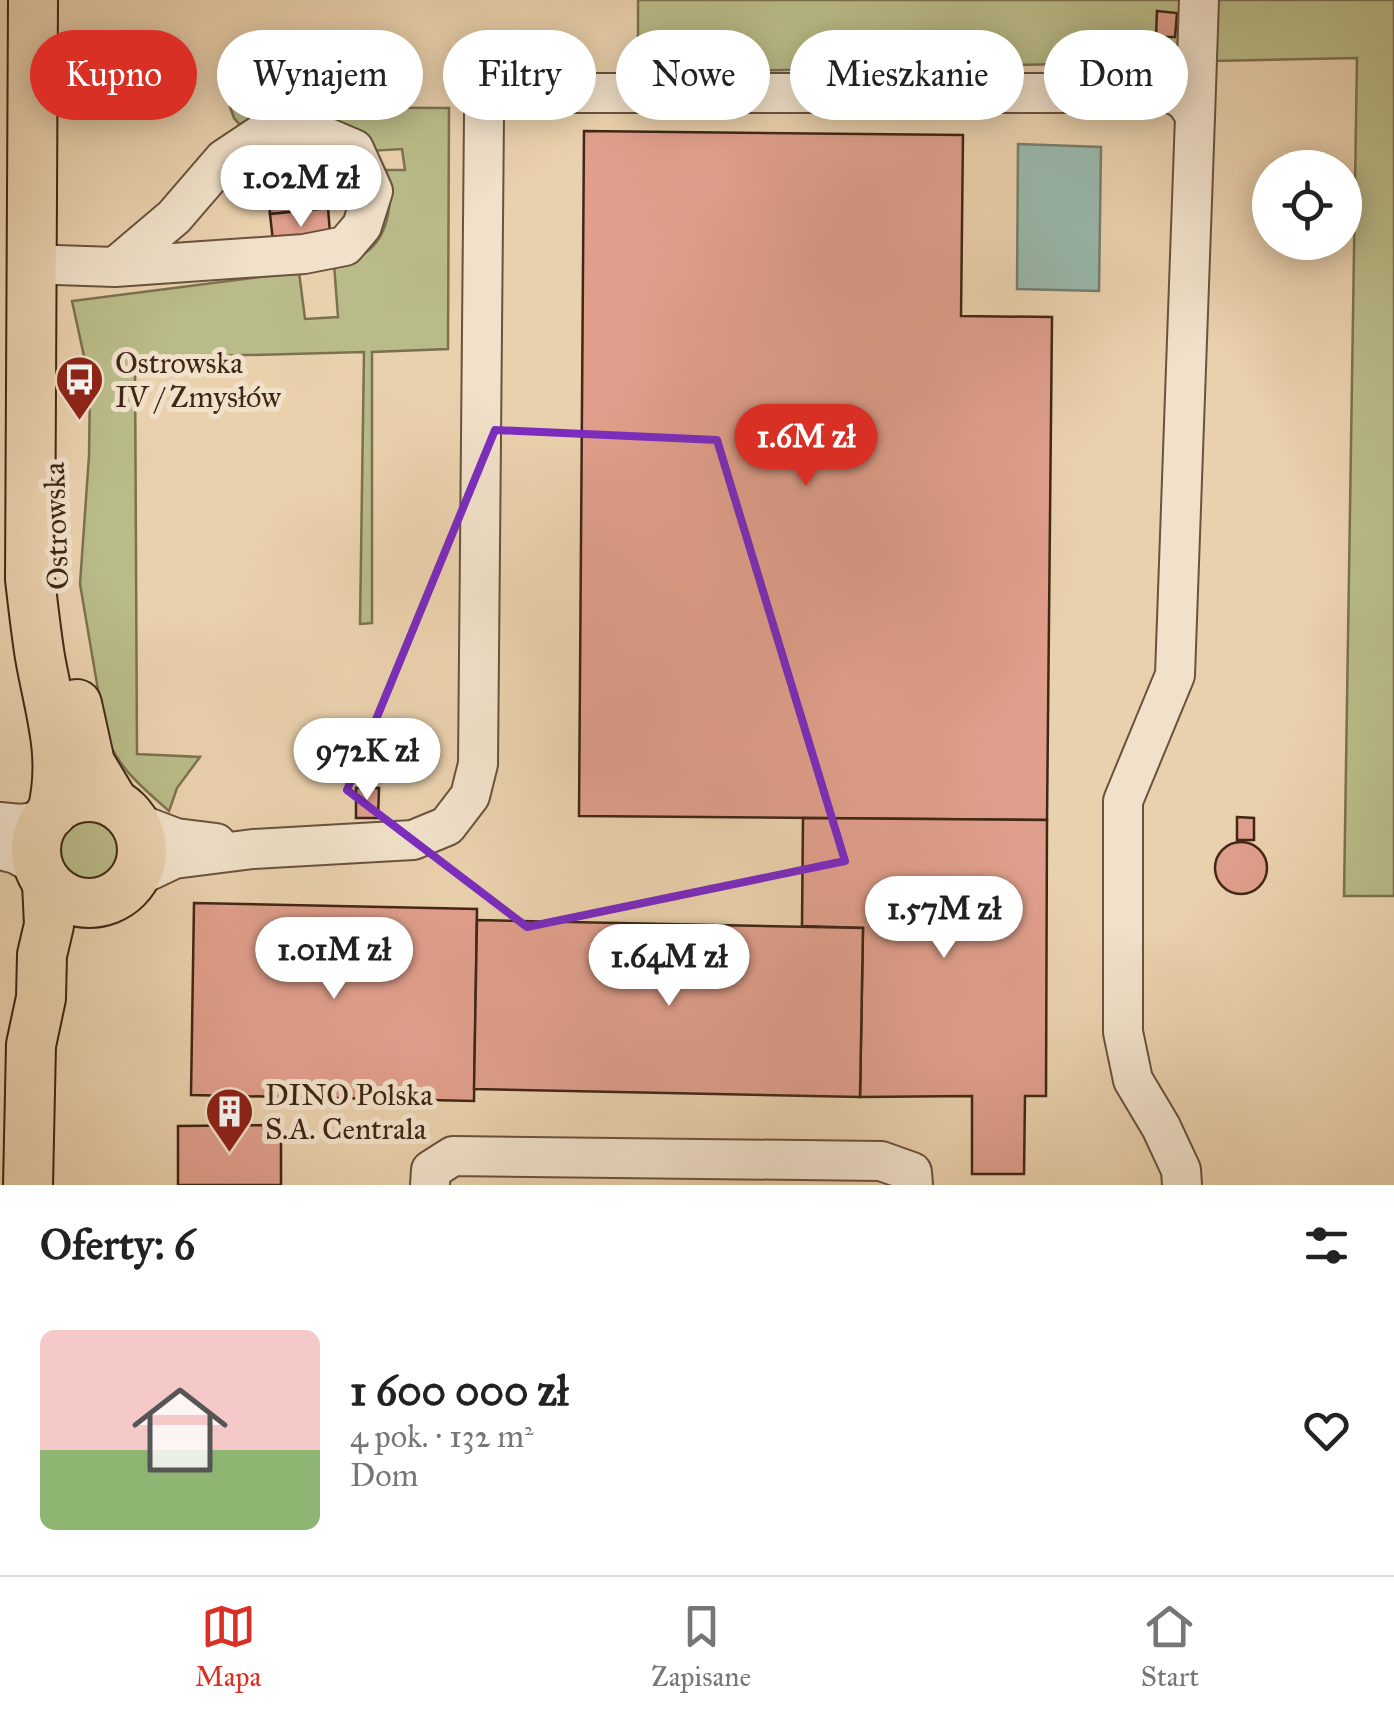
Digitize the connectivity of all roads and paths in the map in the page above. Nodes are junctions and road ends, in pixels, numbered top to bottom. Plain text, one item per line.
1 (32, 0) edge
2 (58, 0) edge
3 (1198, 0) edge
4 (1195, 117) junction
5 (56, 265) junction
6 (115, 267) junction
7 (124, 813) junction
8 (32, 818) edge
9 (254, 849) junction
10 (28, 866) edge
11 (117, 890) junction
12 (40, 998) junction
13 (28, 1185) edge
14 (430, 1185) edge
15 (914, 1185) edge
16 (1182, 1185) edge

1 - 8 main road, Ostrowska
2 - 5 main road, Ostrowska
3 - 4 lane
4 - 9 lane
4 - 16 lane
5 - 6 lane
5 - 7 main road, Ostrowska
6 - 6 lane
7 - 8 main road
7 - 9 lane
7 - 11 main road
8 - 10 main road
9 - 11 lane
10 - 11 main road
10 - 12 main road
11 - 12 main road
12 - 13 main road
14 - 15 lane

